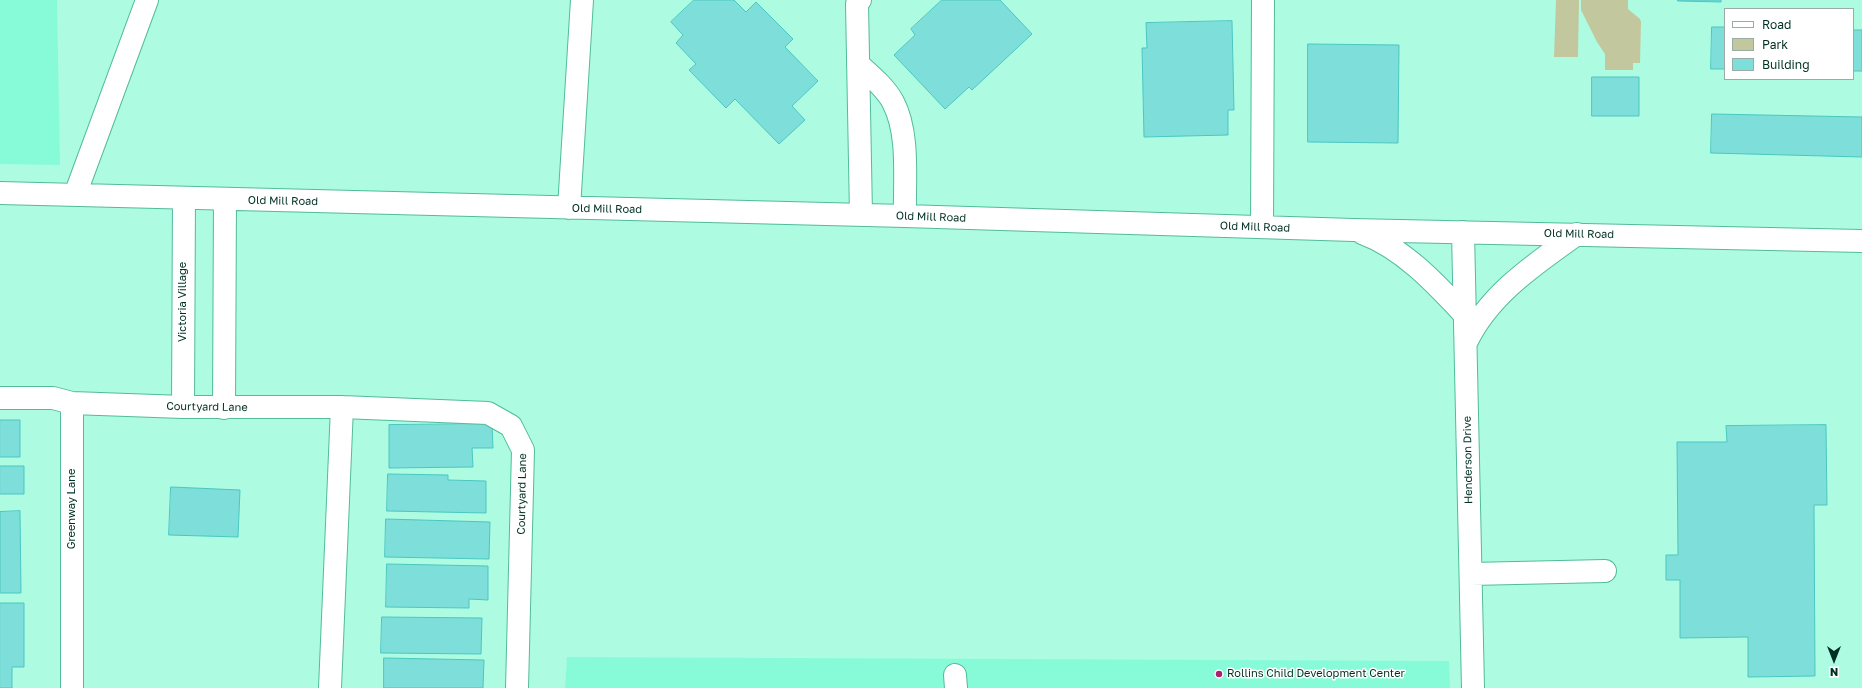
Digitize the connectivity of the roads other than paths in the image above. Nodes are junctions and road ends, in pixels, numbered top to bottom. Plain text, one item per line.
1 (146, 0) edge
2 (582, 0) edge
3 (860, 0) edge
4 (1263, 0) edge
5 (858, 64) junction
6 (0, 193) edge
7 (75, 195) junction
8 (184, 198) junction
9 (225, 199) junction
10 (569, 208) junction
11 (861, 215) junction
12 (905, 216) junction
13 (1262, 227) junction
14 (1353, 230) junction
15 (1463, 232) junction
16 (1577, 234) junction
17 (1862, 241) edge
18 (1465, 315) junction
19 (1466, 344) junction
20 (0, 398) edge
21 (72, 403) junction
22 (183, 407) junction
23 (342, 407) junction
24 (224, 408) junction
25 (1606, 571) dead end
26 (1471, 574) junction
27 (72, 688) edge
28 (330, 688) edge
29 (517, 688) edge
30 (1474, 688) edge

1 - 7 street
2 - 10 street
3 - 5 street
4 - 13 street
5 - 11 street
5 - 12 street
6 - 7 street, Old Mill Road
7 - 8 street, Old Mill Road
8 - 9 street, Old Mill Road
8 - 22 street, Victoria Village
9 - 10 street, Old Mill Road
9 - 24 street
10 - 11 street, Old Mill Road
11 - 12 street, Old Mill Road
12 - 13 street, Old Mill Road
13 - 14 street, Old Mill Road
14 - 15 street, Old Mill Road
14 - 18 street
15 - 16 street, Old Mill Road
15 - 18 street, Henderson Drive
16 - 17 street, Old Mill Road
16 - 19 street
18 - 19 street, Henderson Drive
19 - 26 street, Henderson Drive
20 - 21 street
21 - 22 street, Courtyard Lane
21 - 27 street, Greenway Lane
22 - 24 street, Courtyard Lane
23 - 24 street, Courtyard Lane
23 - 28 street
23 - 29 street, Courtyard Lane
25 - 26 street
26 - 30 street, Henderson Drive

